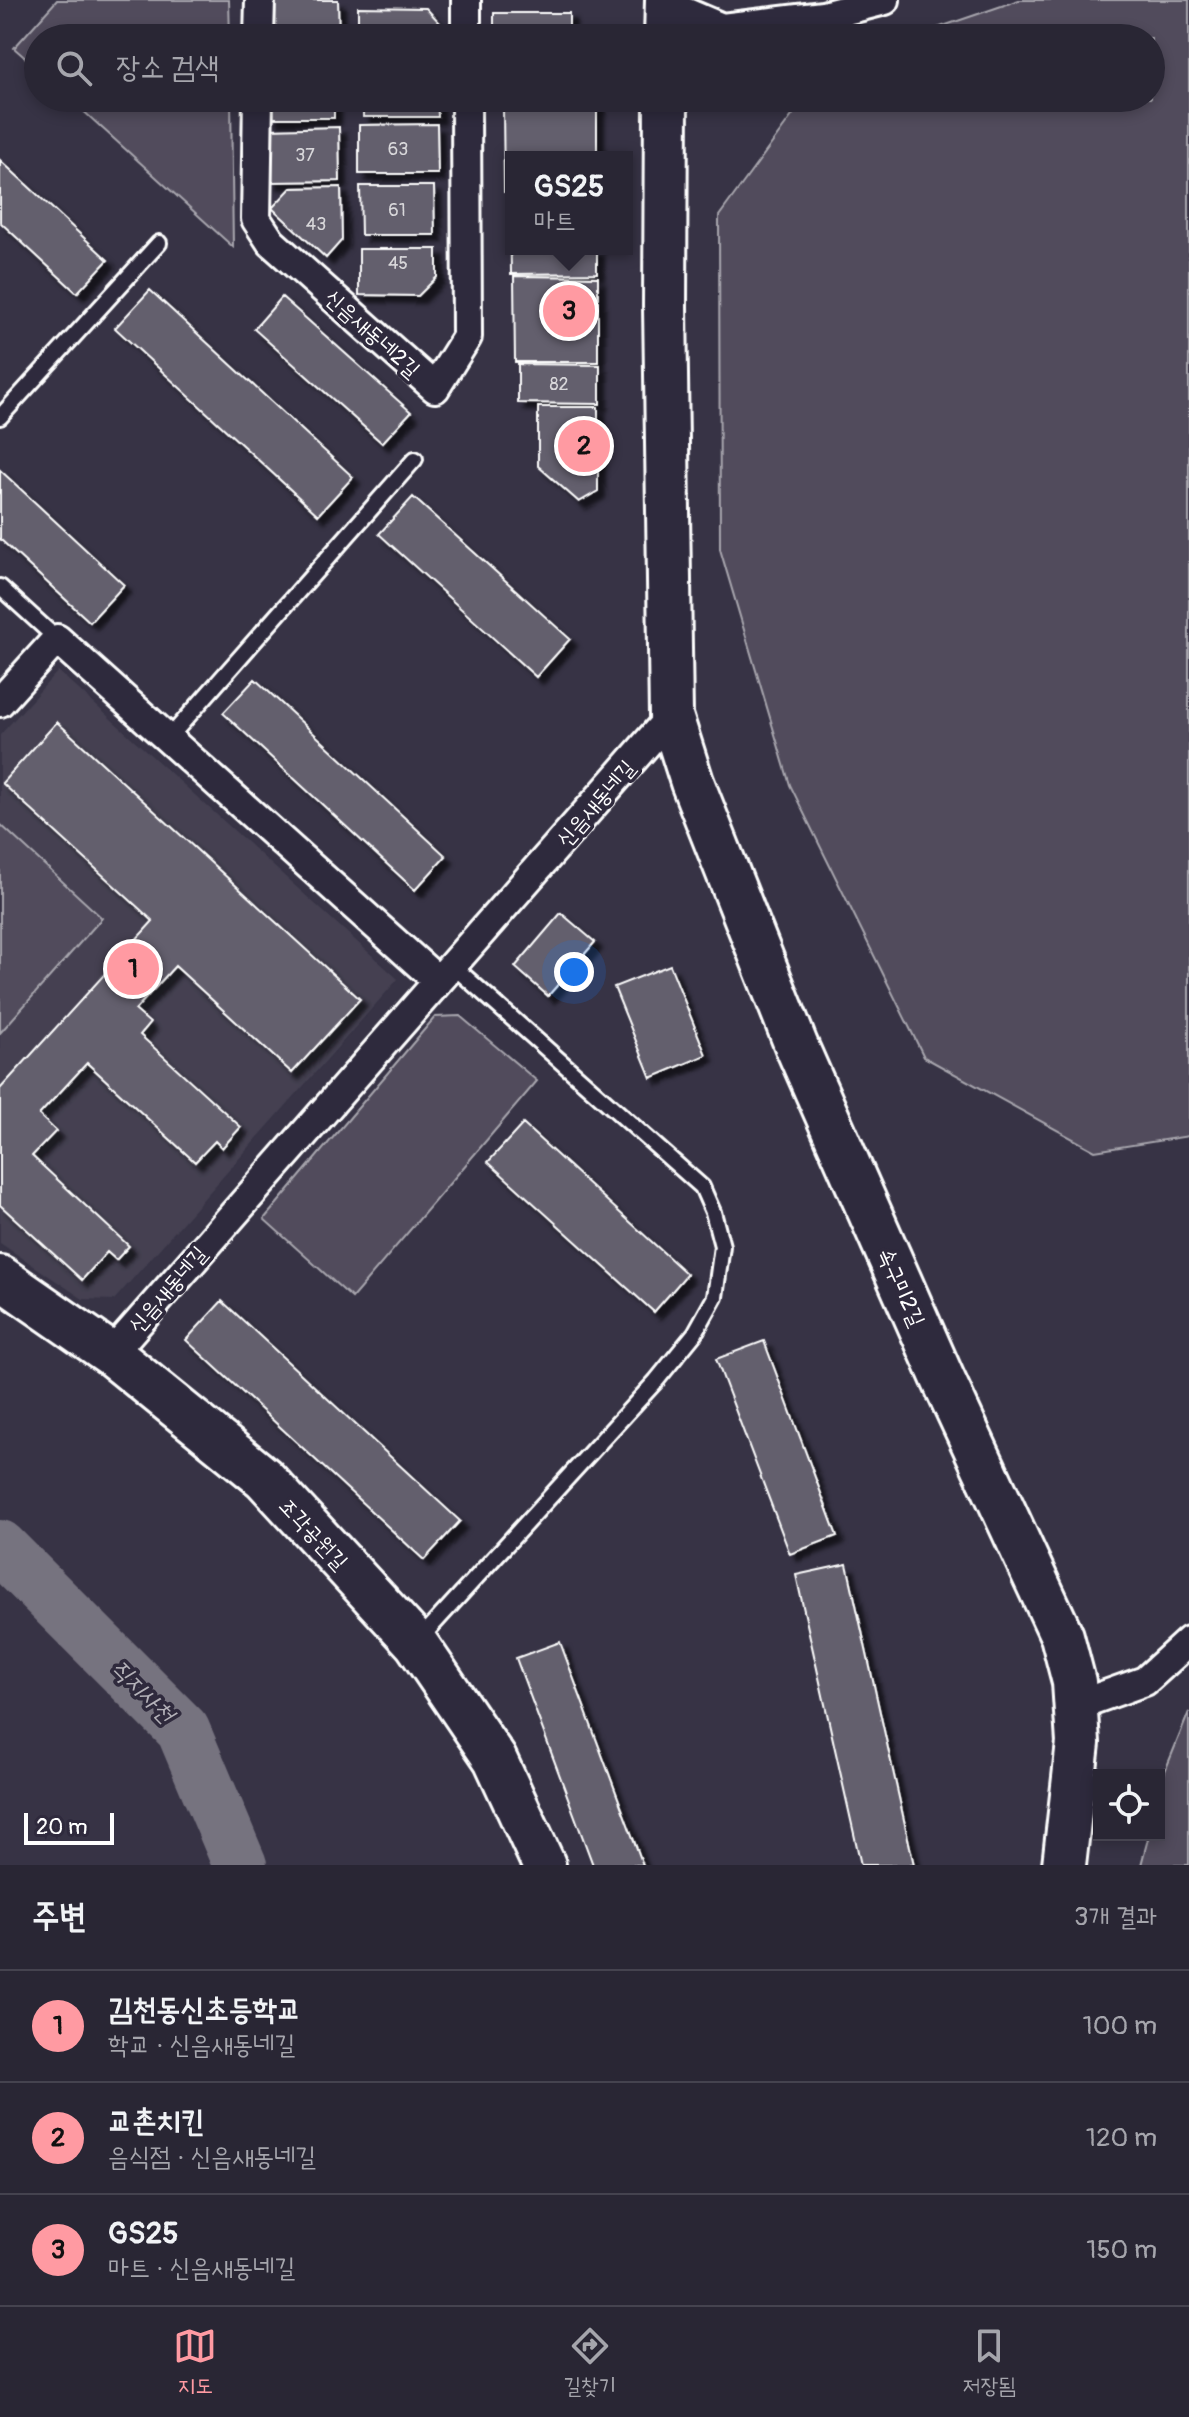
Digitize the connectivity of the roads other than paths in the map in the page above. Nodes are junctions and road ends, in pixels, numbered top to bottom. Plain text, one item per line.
1 (260, 0) edge
2 (466, 0) edge
3 (885, 0) edge
4 (666, 14) edge
5 (259, 24) edge
6 (466, 24) edge
7 (706, 24) edge
8 (756, 24) edge
9 (258, 112) edge
10 (466, 112) edge
11 (666, 112) edge
12 (159, 243) dead end
13 (0, 417) edge
14 (415, 459) dead end
15 (0, 587) edge
16 (57, 639) junction
17 (0, 702) edge
18 (671, 716) junction
19 (168, 739) junction
20 (445, 973) junction
21 (0, 1277) edge
22 (111, 1354) junction
23 (1189, 1641) edge
24 (416, 1643) junction
25 (1075, 1706) junction
26 (544, 1865) edge
27 (1064, 1865) edge

1 - 5 street
2 - 6 street
3 - 8 street
4 - 7 street
9 - 10 street, 신음새동네2길
11 - 18 street
12 - 13 lane
14 - 19 lane
15 - 16 lane
16 - 17 street
16 - 19 street
18 - 20 street, 신음새동네길
18 - 25 street, 속구미2길
19 - 20 street
20 - 22 street, 신음새동네길
20 - 24 lane
21 - 22 street, 조각공원길
22 - 24 street, 조각공원길
23 - 25 street
24 - 26 street, 조각공원길
25 - 27 street, 속구미2길

